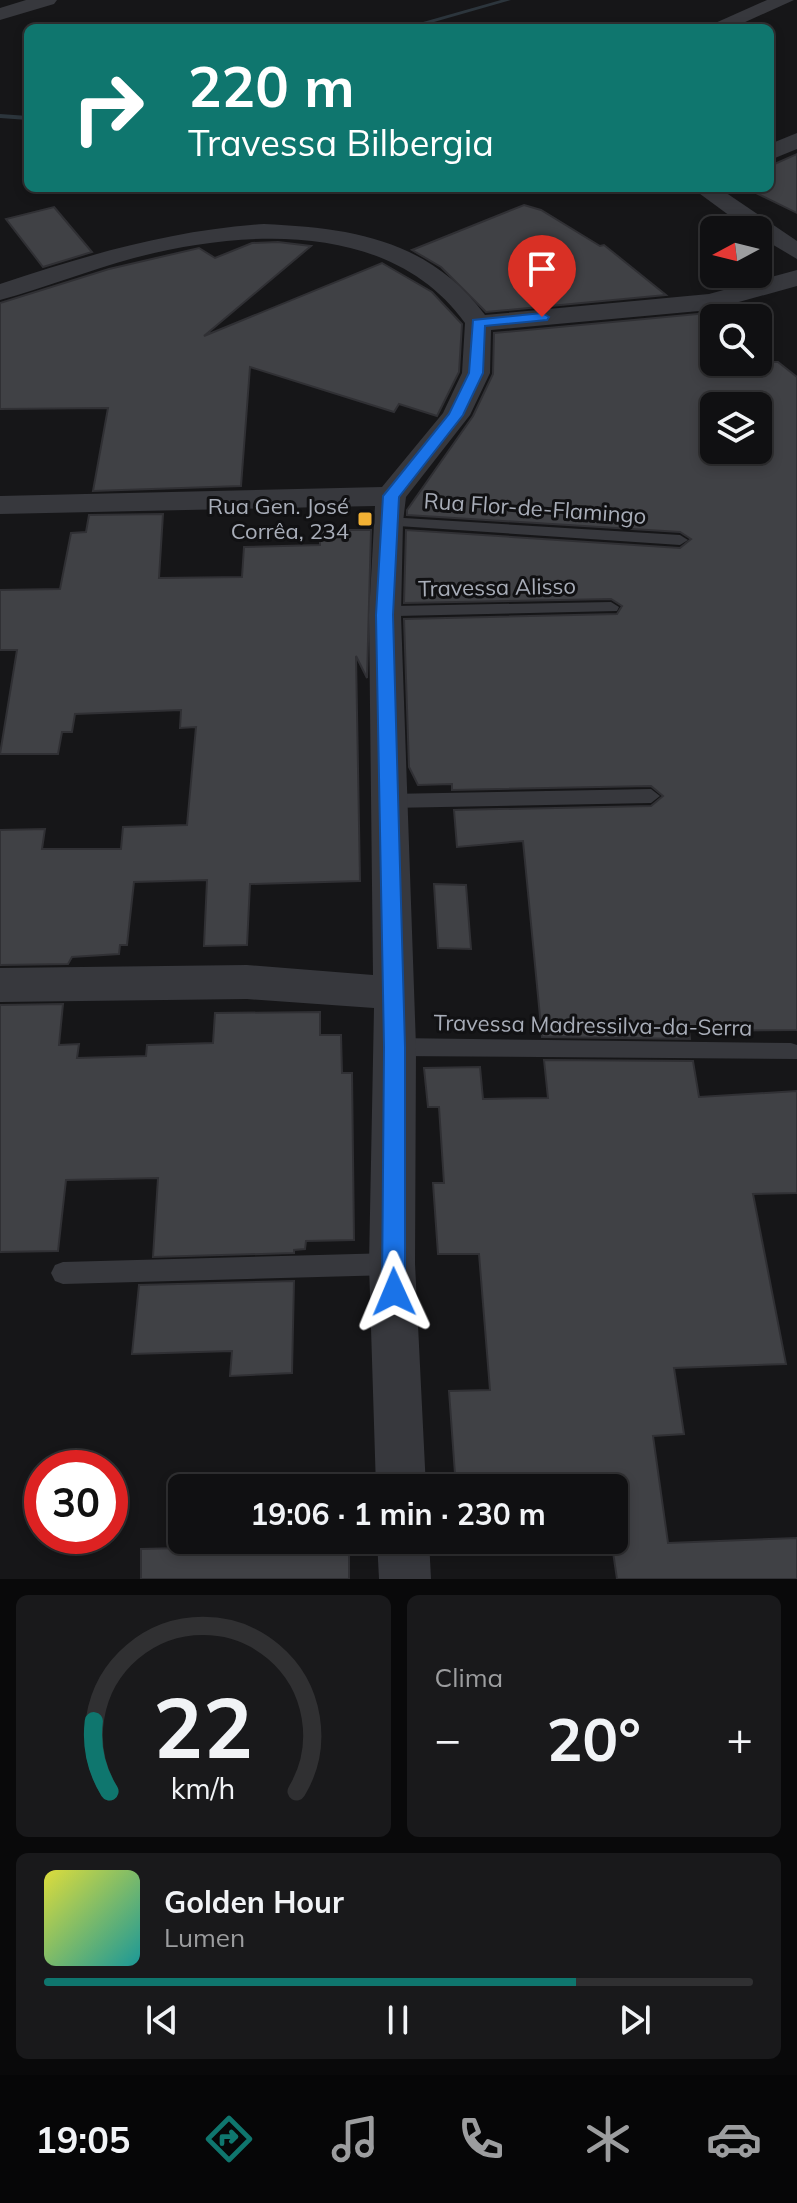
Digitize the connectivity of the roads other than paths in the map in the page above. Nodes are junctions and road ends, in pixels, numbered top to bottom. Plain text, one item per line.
1 (47, 0) edge
2 (784, 0) edge
3 (0, 14) edge
4 (724, 24) edge
5 (797, 140) edge
6 (774, 151) edge
7 (710, 192) edge
8 (797, 252) edge
9 (797, 278) edge
10 (0, 292) edge
11 (478, 323) junction
12 (0, 505) edge
13 (389, 509) junction
14 (680, 540) dead end
15 (611, 607) dead end
16 (385, 615) junction
17 (651, 796) dead end
18 (388, 801) junction
19 (0, 985) edge
20 (393, 993) junction
21 (395, 1047) junction
22 (791, 1052) dead end
23 (392, 1264) junction
24 (63, 1273) dead end
25 (400, 1474) edge
26 (404, 1554) edge
27 (405, 1579) edge

1 - 3 street
2 - 4 street
5 - 6 street
7 - 8 street
9 - 11 street
10 - 11 street
11 - 13 street
12 - 13 street
13 - 14 lane, Rua Flor-de-Flamingo
13 - 16 street
15 - 16 lane, Travessa Alisso
16 - 18 street
17 - 18 lane
18 - 20 street
19 - 20 street
20 - 21 street
21 - 22 lane, Travessa Madressilva-da-Serra
21 - 23 street
23 - 24 lane
23 - 25 street
26 - 27 street

